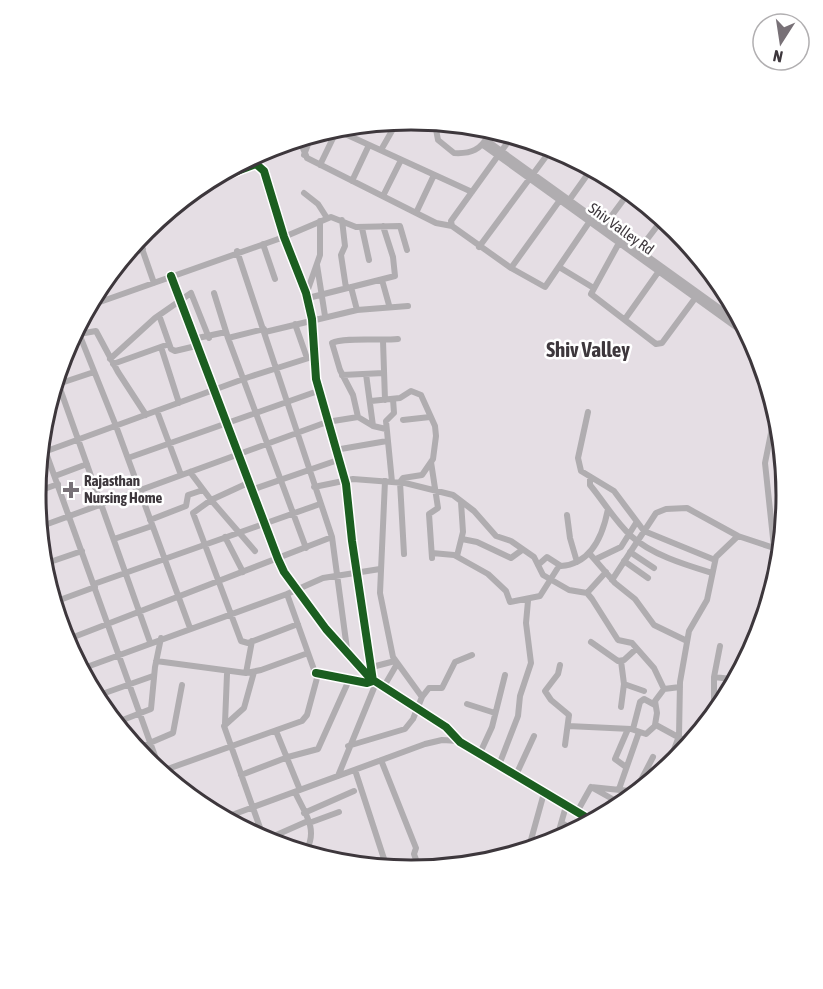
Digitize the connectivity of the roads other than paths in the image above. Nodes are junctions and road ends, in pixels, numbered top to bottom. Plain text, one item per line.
1 (392, 130) edge
2 (436, 130) edge
3 (352, 135) edge
4 (333, 139) edge
5 (486, 140) edge
6 (508, 143) edge
7 (308, 145) edge
8 (369, 145) junction
9 (302, 147) edge
10 (381, 150) junction
11 (501, 153) junction
12 (304, 155) junction
13 (547, 155) edge
14 (401, 160) junction
15 (260, 165) joint
16 (320, 165) junction
17 (246, 169) edge
18 (434, 175) junction
19 (587, 175) edge
20 (532, 176) junction
21 (352, 181) junction
22 (472, 192) junction
23 (304, 193) dead end
24 (383, 196) junction
25 (624, 198) edge
26 (570, 199) junction
27 (560, 200) junction
28 (416, 213) junction
29 (323, 219) junction
30 (342, 220) junction
31 (590, 221) junction
32 (656, 224) edge
33 (383, 226) junction
34 (452, 226) junction
35 (603, 227) junction
36 (362, 228) junction
37 (284, 237) junction
38 (620, 243) junction
39 (263, 244) junction
40 (479, 247) junction
41 (142, 249) edge
42 (406, 250) dead end
43 (639, 250) junction
44 (237, 251) junction
45 (369, 260) dead end
46 (317, 265) junction
47 (559, 267) junction
48 (511, 268) junction
49 (659, 271) junction
50 (171, 276) junction
51 (275, 279) dead end
52 (382, 280) junction
53 (154, 282) junction
54 (592, 287) junction
55 (348, 288) junction
56 (214, 293) dead end
57 (323, 294) junction
58 (307, 295) junction
59 (697, 296) junction
60 (102, 301) edge
61 (180, 301) junction
62 (389, 305) junction
63 (408, 306) dead end
64 (357, 310) junction
65 (729, 313) edge
66 (159, 315) junction
67 (325, 316) junction
68 (312, 319) junction
69 (625, 320) junction
70 (734, 323) edge
71 (295, 324) junction
72 (264, 330) junction
73 (85, 332) edge
74 (227, 335) junction
75 (209, 338) junction
76 (398, 339) dead end
77 (81, 340) edge
78 (383, 341) junction
79 (195, 343) junction
80 (169, 344) junction
81 (161, 347) junction
82 (315, 356) junction
83 (307, 358) junction
84 (111, 361) junction
85 (277, 367) junction
86 (94, 372) junction
87 (384, 373) junction
88 (366, 374) junction
89 (342, 375) junction
90 (244, 378) junction
91 (65, 382) edge
92 (214, 391) junction
93 (318, 391) junction
94 (61, 393) edge
95 (393, 399) junction
96 (386, 400) junction
97 (286, 401) junction
98 (371, 401) junction
99 (179, 403) junction
100 (157, 411) junction
101 (256, 412) junction
102 (588, 412) dead end
103 (146, 415) junction
104 (358, 417) junction
105 (430, 417) junction
106 (403, 420) dead end
107 (226, 422) junction
108 (327, 422) junction
109 (116, 426) junction
110 (372, 426) junction
111 (386, 429) junction
112 (297, 432) junction
113 (771, 434) edge
114 (78, 439) junction
115 (387, 441) junction
116 (268, 443) junction
117 (169, 444) junction
118 (50, 449) edge
119 (335, 450) junction
120 (239, 454) junction
121 (128, 458) junction
122 (48, 460) edge
123 (339, 460) junction
124 (431, 462) junction
125 (87, 464) junction
126 (309, 468) junction
127 (190, 472) junction
128 (181, 475) junction
129 (55, 476) junction
130 (590, 477) junction
131 (282, 479) junction
132 (345, 479) junction
133 (389, 482) junction
134 (400, 482) junction
135 (58, 484) junction
136 (250, 486) junction
137 (314, 487) junction
138 (46, 488) edge
139 (203, 490) junction
140 (140, 491) junction
141 (435, 492) junction
142 (211, 500) junction
143 (461, 502) junction
144 (102, 504) junction
145 (320, 504) junction
146 (608, 509) junction
147 (292, 513) junction
148 (567, 515) dead end
149 (69, 516) junction
150 (151, 523) junction
151 (262, 523) junction
152 (636, 523) junction
153 (48, 524) edge
154 (238, 531) junction
155 (644, 531) junction
156 (493, 532) junction
157 (630, 535) junction
158 (738, 536) junction
159 (225, 537) junction
160 (332, 537) junction
161 (114, 539) junction
162 (462, 539) junction
163 (773, 540) edge
164 (638, 541) junction
165 (205, 545) junction
166 (486, 545) junction
167 (772, 547) edge
168 (306, 548) junction
169 (522, 550) junction
170 (82, 551) junction
171 (255, 551) dead end
172 (630, 552) junction
173 (589, 553) junction
174 (404, 554) dead end
175 (457, 556) junction
176 (164, 558) junction
177 (278, 560) junction
178 (596, 560) junction
179 (715, 560) junction
180 (53, 561) edge
181 (624, 561) junction
182 (577, 562) junction
183 (538, 565) junction
184 (560, 566) junction
185 (654, 568) dead end
186 (380, 569) junction
187 (127, 572) junction
188 (243, 572) junction
189 (606, 572) junction
190 (357, 573) junction
191 (712, 573) junction
192 (336, 576) junction
193 (648, 578) dead end
194 (220, 580) junction
195 (552, 580) junction
196 (612, 580) junction
197 (94, 586) junction
198 (295, 588) junction
199 (586, 593) junction
200 (287, 594) junction
201 (178, 595) junction
202 (63, 601) edge
203 (528, 601) junction
204 (140, 611) junction
205 (231, 615) junction
206 (108, 624) junction
207 (298, 624) junction
208 (190, 628) junction
209 (75, 636) edge
210 (161, 638) junction
211 (252, 641) junction
212 (687, 641) junction
213 (150, 642) junction
214 (591, 642) dead end
215 (720, 646) dead end
216 (347, 649) junction
217 (636, 649) junction
218 (308, 653) junction
219 (119, 654) junction
220 (472, 655) dead end
221 (156, 661) junction
222 (621, 661) junction
223 (396, 662) junction
224 (560, 665) dead end
225 (89, 666) edge
226 (382, 666) junction
227 (372, 667) junction
228 (254, 672) junction
229 (246, 673) junction
230 (227, 674) dead end
231 (316, 674) junction
232 (505, 675) dead end
233 (153, 676) junction
234 (714, 676) junction
235 (727, 678) edge
236 (349, 680) junction
237 (375, 682) junction
238 (624, 684) junction
239 (130, 685) junction
240 (182, 685) dead end
241 (385, 685) junction
242 (680, 687) junction
243 (664, 689) junction
244 (644, 691) dead end
245 (105, 693) edge
246 (422, 697) junction
247 (714, 698) edge
248 (467, 704) dead end
249 (655, 705) junction
250 (621, 707) dead end
251 (417, 708) junction
252 (495, 713) junction
253 (140, 714) junction
254 (124, 720) edge
255 (225, 723) junction
256 (654, 725) junction
257 (568, 726) junction
258 (633, 730) junction
259 (276, 731) junction
260 (534, 736) dead end
261 (679, 736) junction
262 (683, 738) edge
263 (460, 741) junction
264 (151, 743) junction
265 (146, 745) edge
266 (232, 746) junction
267 (348, 746) junction
268 (566, 746) dead end
269 (675, 747) edge
270 (480, 753) junction
271 (156, 755) edge
272 (288, 757) junction
273 (653, 757) dead end
274 (381, 760) junction
275 (499, 765) junction
276 (169, 767) edge
277 (626, 767) junction
278 (355, 770) junction
279 (645, 771) joint
280 (242, 775) junction
281 (516, 775) junction
282 (338, 776) junction
283 (642, 777) edge
284 (591, 787) junction
285 (619, 789) junction
286 (625, 790) edge
287 (297, 791) junction
288 (354, 791) dead end
289 (544, 793) junction
290 (612, 799) edge
291 (566, 806) junction
292 (251, 807) junction
293 (339, 812) dead end
294 (577, 812) junction
295 (304, 813) junction
296 (235, 814) edge
297 (584, 816) edge
298 (308, 822) junction
299 (562, 823) junction
300 (566, 825) edge
301 (259, 826) edge
302 (560, 828) edge
303 (278, 834) edge
304 (531, 839) edge
305 (309, 845) edge
306 (384, 858) edge
307 (416, 860) edge

1 - 10 street
2 - 5 street, Shiv Valley Rd
3 - 8 street
4 - 16 street
5 - 11 street, Shiv Valley Rd
6 - 11 street
7 - 12 street
8 - 10 street
8 - 21 street
9 - 12 street
10 - 14 street
11 - 20 street, Shiv Valley Rd
11 - 22 street
12 - 16 street
13 - 20 street
14 - 18 street
14 - 24 street
15 - 17 street
15 - 37 street
16 - 21 street
18 - 22 street
18 - 28 street
19 - 26 street
20 - 26 street, Shiv Valley Rd
20 - 27 street, Shiv Valley Rd
20 - 40 street
21 - 24 street
22 - 34 street
23 - 29 street
24 - 28 street
25 - 35 street
26 - 35 street, Shiv Valley Rd
27 - 31 street, Shiv Valley Rd
27 - 48 street
28 - 34 street
29 - 30 street
29 - 37 street
29 - 46 street
30 - 36 street
30 - 55 street
31 - 35 street, Shiv Valley Rd
31 - 47 street
32 - 43 street
33 - 36 street
33 - 42 street
33 - 52 street
34 - 40 street
35 - 38 street, Shiv Valley Rd
35 - 43 street, Shiv Valley Rd
36 - 45 street
37 - 39 street
37 - 58 street
38 - 49 street, Shiv Valley Rd
38 - 54 street
39 - 44 street
39 - 51 street
40 - 48 street
41 - 53 street
43 - 59 street, Shiv Valley Rd
44 - 50 street
44 - 72 street
46 - 57 street
46 - 58 street
47 - 48 street
47 - 54 street
49 - 59 street, Shiv Valley Rd
49 - 69 street
50 - 53 street
50 - 61 street
52 - 55 street
52 - 62 street
53 - 60 street
54 - 69 street
55 - 57 street
55 - 64 street
56 - 74 street
57 - 58 street
57 - 67 street
58 - 68 street
59 - 65 street, Shiv Valley Rd
59 - 69 street
59 - 70 street, Shiv Valley Rd
61 - 66 street
61 - 75 street
61 - 79 street
62 - 63 street
62 - 64 street
64 - 67 street
66 - 80 street
66 - 84 street
67 - 68 street
68 - 71 street
68 - 82 street
71 - 72 street
71 - 83 street
72 - 74 street
72 - 85 street
73 - 84 street
74 - 75 street
74 - 90 street
75 - 79 street
76 - 78 street
77 - 86 street
78 - 87 street
78 - 89 street
79 - 80 street
79 - 92 street
80 - 81 street
81 - 84 street
81 - 99 street
82 - 83 street
82 - 93 street
83 - 85 street
84 - 103 street
85 - 90 street
85 - 97 street
86 - 91 street
86 - 109 street
87 - 88 street
87 - 96 street
88 - 89 street
88 - 98 street
89 - 104 street
90 - 92 street
90 - 101 street
92 - 99 street
92 - 107 street
93 - 97 street
93 - 108 street
94 - 114 street
95 - 96 street
95 - 105 street
95 - 111 street
96 - 98 street
97 - 101 street
97 - 112 street
98 - 110 street
99 - 100 street
100 - 103 street
100 - 117 street
101 - 107 street
101 - 116 street
102 - 130 street
103 - 109 street
104 - 108 street
104 - 110 street
105 - 106 street
105 - 124 street
107 - 117 street
107 - 120 street
108 - 112 street
108 - 119 street
109 - 114 street
109 - 121 street
110 - 111 street
111 - 115 street
112 - 116 street
112 - 126 street
113 - 163 street
114 - 118 street
114 - 125 street
115 - 119 street
115 - 133 street
116 - 120 street
116 - 131 street
117 - 121 street
117 - 128 street
119 - 123 street
120 - 127 street
120 - 136 street
121 - 140 street
122 - 129 street
123 - 126 street
123 - 132 street
124 - 134 street
124 - 141 street
125 - 129 street
125 - 144 street
126 - 131 street
126 - 137 street
127 - 128 street
127 - 139 street
128 - 140 street
129 - 135 street
130 - 146 street
130 - 152 street
131 - 136 street
131 - 147 street
132 - 133 street
132 - 137 street
132 - 190 street
133 - 134 street
133 - 186 street
134 - 141 street
134 - 174 street
135 - 138 street
135 - 149 street
136 - 142 street
136 - 151 street
137 - 145 street
139 - 142 street
139 - 150 street
140 - 144 street
140 - 150 street
141 - 143 street
141 - 175 street
142 - 154 street
142 - 165 street
143 - 156 street
143 - 162 street
144 - 149 street
144 - 161 street
145 - 147 street
145 - 160 street
146 - 157 street
146 - 173 street
147 - 151 street
147 - 168 street
148 - 182 street
149 - 153 street
149 - 170 street
150 - 161 street
150 - 176 street
151 - 154 street
151 - 177 street
152 - 155 street
152 - 157 street
154 - 159 street
154 - 171 street
155 - 158 street
155 - 164 street
155 - 179 street
156 - 166 street
156 - 169 street
157 - 164 street
157 - 178 street
158 - 167 street
158 - 179 street
159 - 165 street
159 - 188 street
160 - 168 street
160 - 192 street
161 - 187 street
162 - 166 street
162 - 175 street
164 - 172 street
164 - 191 street
165 - 176 street
165 - 194 street
166 - 169 street
168 - 177 street
169 - 183 street
170 - 180 street
170 - 197 street
172 - 181 street
172 - 185 street
173 - 178 street
173 - 182 street
175 - 203 street
176 - 187 street
176 - 201 street
177 - 188 street
177 - 198 street
178 - 189 street
179 - 191 street
181 - 193 street
181 - 196 street
182 - 184 street
183 - 184 street
183 - 195 street
184 - 195 street
186 - 190 street
186 - 223 street
187 - 197 street
187 - 204 street
188 - 194 street
189 - 196 street
189 - 199 street
190 - 192 street
190 - 227 street
191 - 212 street
192 - 198 street
192 - 216 street
194 - 201 street
194 - 205 street
195 - 199 street
195 - 203 street
196 - 212 street
197 - 202 street
197 - 206 street
198 - 200 street
198 - 216 street
199 - 217 street
200 - 205 street
200 - 207 street
201 - 204 street
201 - 208 street
203 - 275 street
204 - 206 street
204 - 213 street
205 - 208 street
205 - 211 street
206 - 209 street
206 - 219 street
207 - 211 street
207 - 218 street
208 - 210 street
210 - 213 street
210 - 221 street
211 - 229 street
212 - 242 street
213 - 219 street
214 - 222 street
215 - 234 street
216 - 237 street
217 - 222 street
217 - 243 street
218 - 228 street
218 - 231 street
219 - 225 street
219 - 239 street
220 - 246 street
221 - 229 street
221 - 233 street
222 - 238 street
223 - 226 street
223 - 241 street
223 - 246 street
224 - 257 street
226 - 227 street
226 - 241 street
227 - 237 street
228 - 229 street
228 - 255 street
230 - 255 street
231 - 236 street
231 - 259 street
232 - 252 street
233 - 239 street
233 - 253 street
234 - 235 street
234 - 247 street
236 - 237 street
236 - 272 street
237 - 241 street
237 - 267 street
238 - 244 street
238 - 250 street
239 - 245 street
239 - 253 street
240 - 264 street
241 - 251 street
242 - 243 street
242 - 261 street
243 - 249 street
246 - 251 street
248 - 252 street
249 - 256 street
249 - 258 street
251 - 263 street
251 - 267 street
252 - 270 street
253 - 254 street
253 - 264 street
255 - 266 street
256 - 258 street
256 - 261 street
257 - 258 street
257 - 268 street
258 - 277 street
258 - 277 street
259 - 266 street
259 - 272 street
260 - 281 street
261 - 262 street
261 - 269 street
263 - 270 street
263 - 274 street
264 - 265 street
264 - 271 street
266 - 276 street
266 - 280 street
267 - 282 street
270 - 275 street
272 - 280 street
272 - 287 street
273 - 279 street
274 - 278 street
274 - 307 street
275 - 281 street
277 - 285 street
278 - 282 street
278 - 306 street
279 - 283 street
280 - 292 street
281 - 289 street
282 - 287 street
284 - 285 street
284 - 290 street
284 - 294 street
285 - 286 street
287 - 292 street
287 - 295 street
288 - 295 street
289 - 291 street
289 - 304 street
291 - 294 street
291 - 299 street
292 - 296 street
292 - 301 street
293 - 298 street
294 - 297 street
295 - 298 street
298 - 303 street
298 - 305 street
299 - 300 street
299 - 302 street

